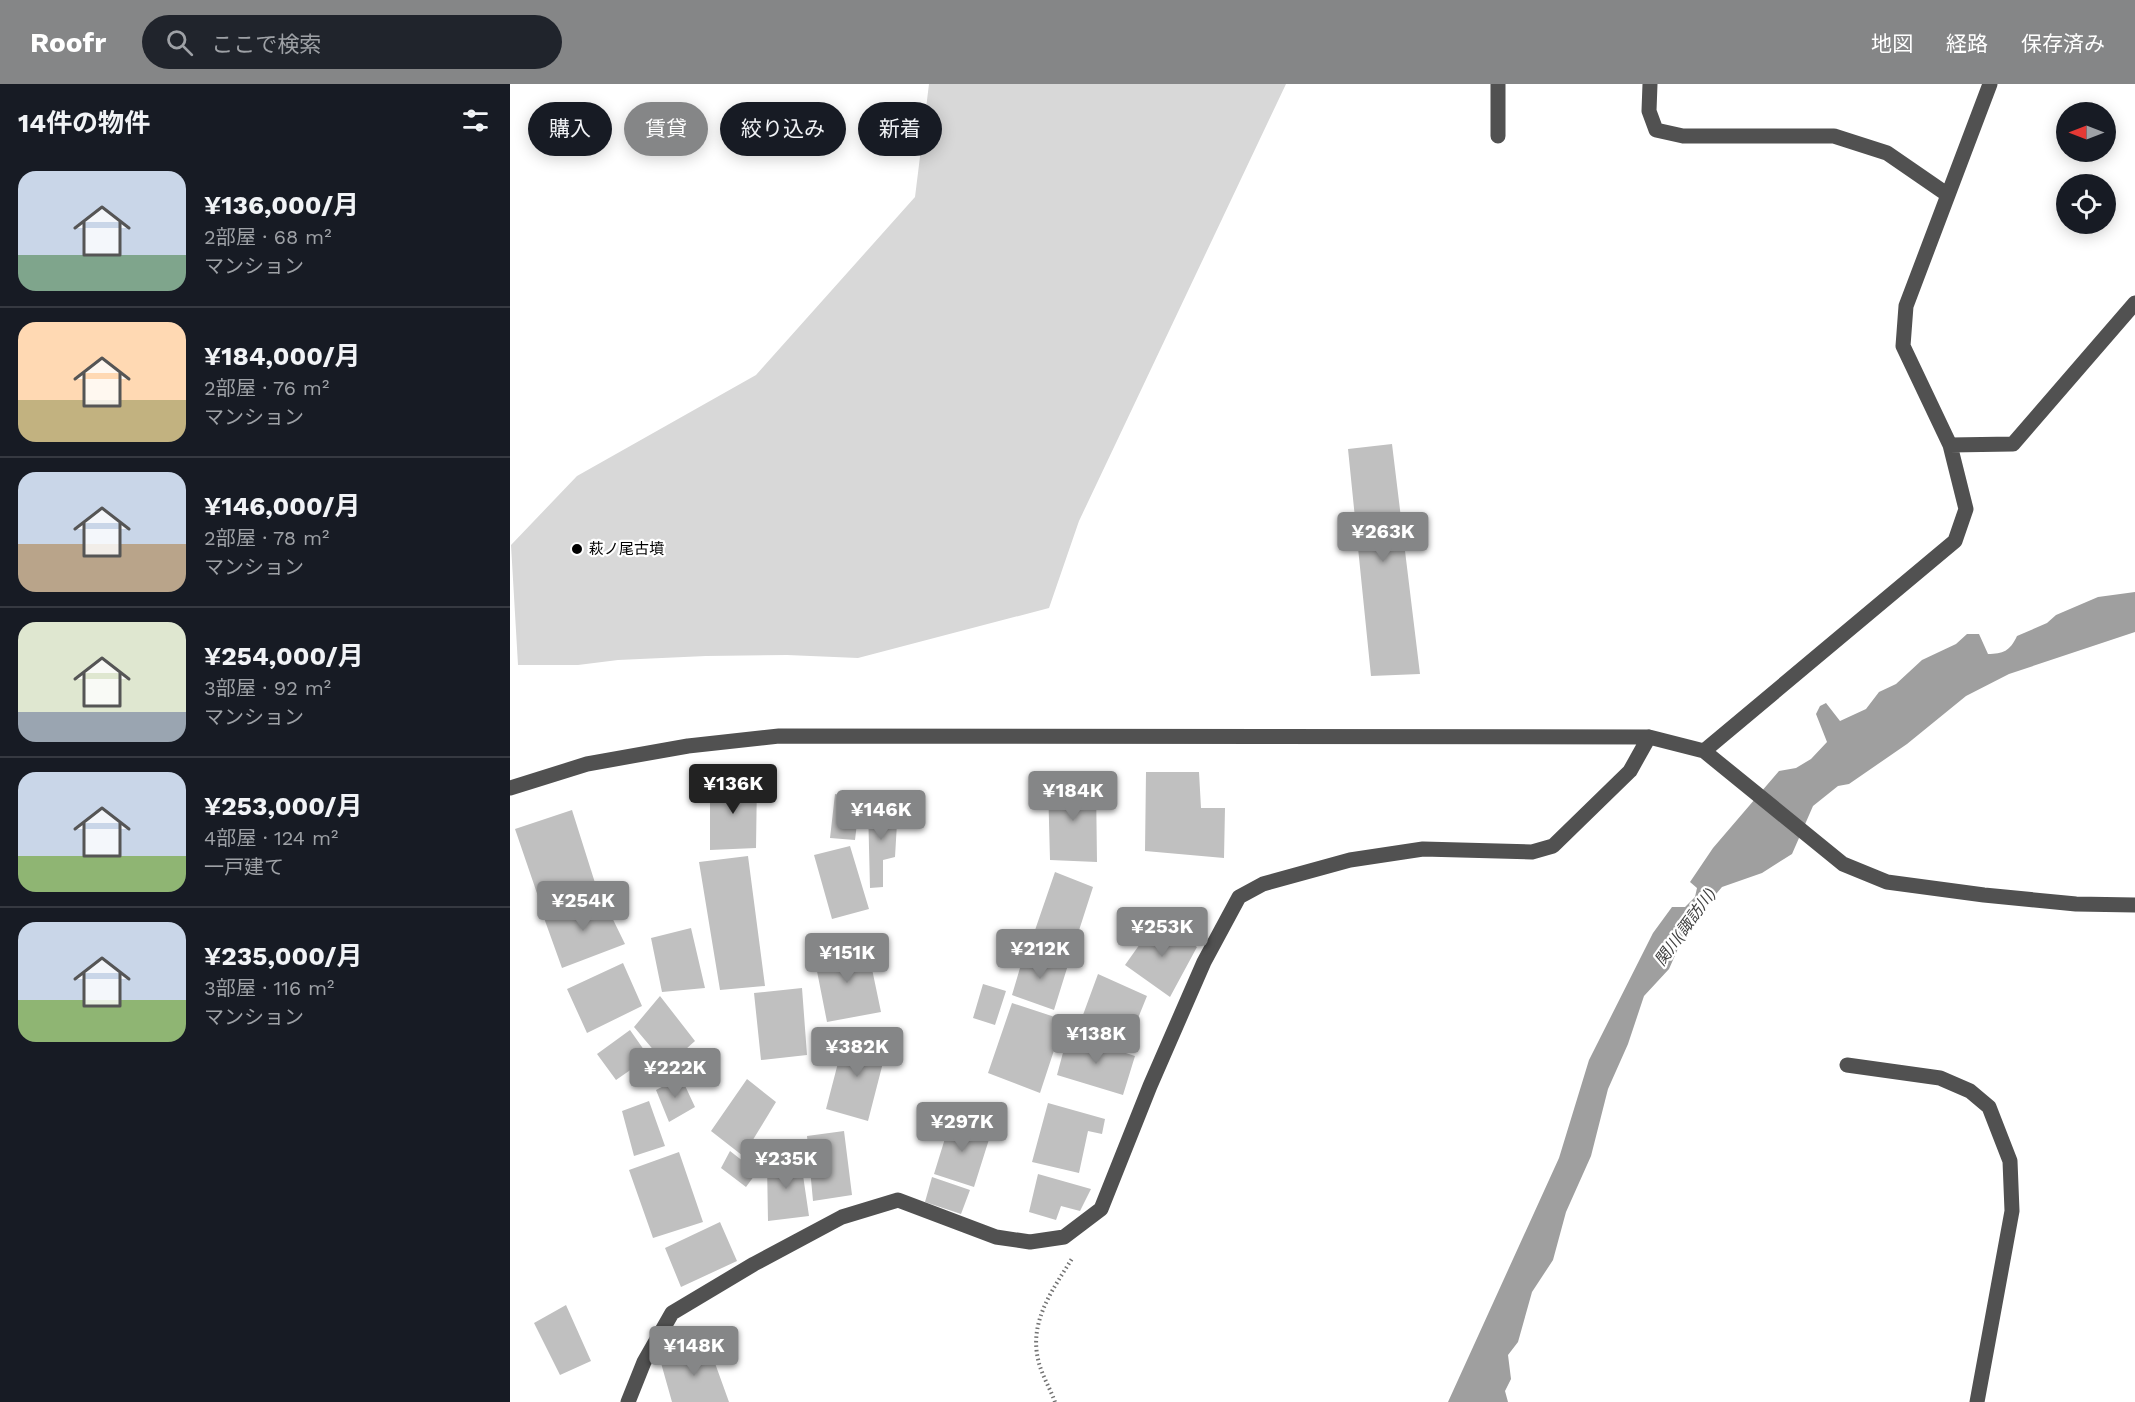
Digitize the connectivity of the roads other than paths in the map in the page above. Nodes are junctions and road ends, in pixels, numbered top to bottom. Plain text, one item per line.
1 (1498, 84) edge
2 (1650, 84) edge
3 (1990, 84) edge
4 (1498, 136) dead end
5 (1948, 195) junction
6 (2135, 303) edge
7 (1950, 445) junction
8 (1649, 737) junction
9 (1704, 751) junction
10 (510, 788) edge
11 (2135, 905) edge
12 (1847, 1065) dead end
13 (628, 1402) edge
14 (1977, 1402) edge

1 - 4 street
2 - 5 street
3 - 5 street
5 - 7 street
6 - 7 street
7 - 9 street
8 - 9 street
8 - 10 street
8 - 13 street
9 - 11 street
12 - 14 street

